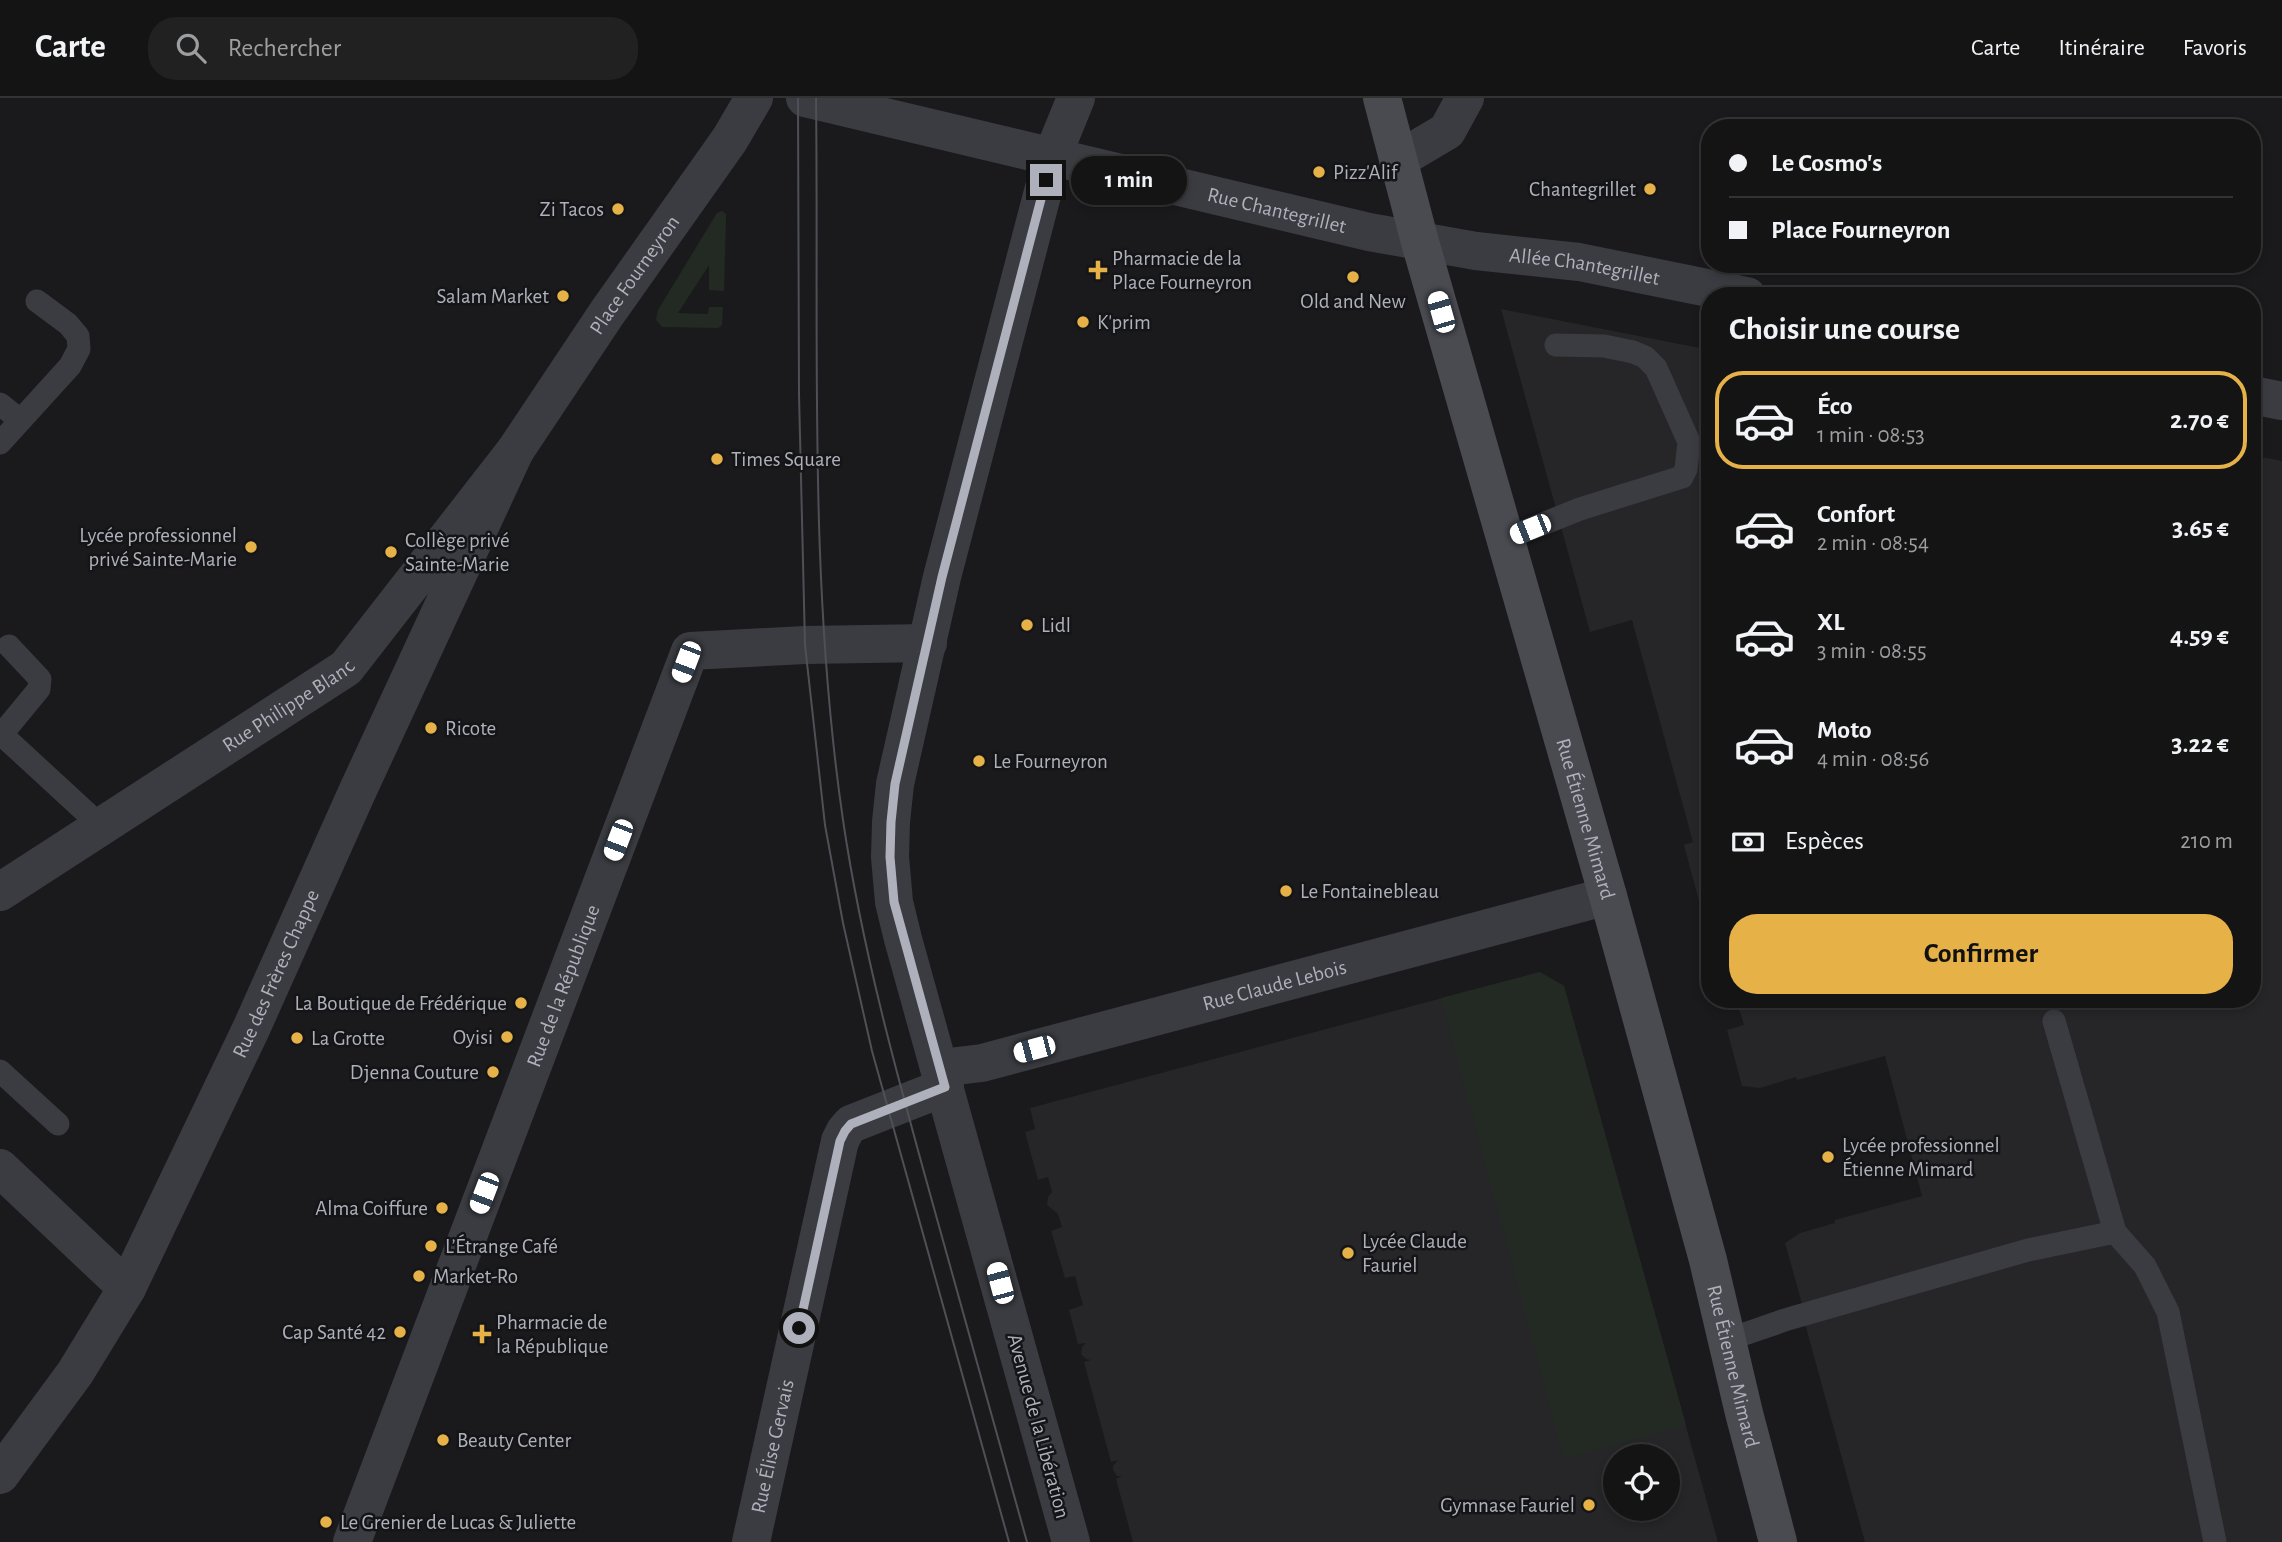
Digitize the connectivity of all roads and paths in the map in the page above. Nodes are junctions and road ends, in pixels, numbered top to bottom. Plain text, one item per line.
1 (754, 98) edge
2 (805, 98) edge
3 (1045, 98) edge
4 (1076, 98) edge
5 (1382, 98) edge
6 (1465, 98) edge
7 (1052, 157) junction
8 (1398, 160) junction
9 (1420, 242) junction
10 (1703, 287) edge
11 (37, 301) dead end
12 (1556, 345) dead end
13 (2261, 397) edge
14 (2282, 401) edge
15 (0, 404) edge
16 (20, 420) junction
17 (0, 443) edge
18 (515, 451) junction
19 (1505, 539) junction
20 (928, 643) junction
21 (9, 646) dead end
22 (1, 734) edge
23 (102, 827) junction
24 (0, 892) edge
25 (1608, 896) junction
26 (2054, 1021) dead end
27 (0, 1071) edge
28 (943, 1077) junction
29 (58, 1124) dead end
30 (0, 1168) edge
31 (2115, 1232) junction
32 (127, 1288) junction
33 (1727, 1340) junction
34 (0, 1475) edge
35 (352, 1542) edge
36 (751, 1542) edge
37 (1071, 1542) edge
38 (1778, 1542) edge
39 (2216, 1542) edge

1 - 18 street, Place Fourneyron
2 - 7 street
3 - 7 street
4 - 7 street
5 - 8 main road, Rue Étienne Mimard
6 - 8 street
7 - 9 street, Rue Chantegrillet
7 - 20 street
8 - 9 main road, Rue Étienne Mimard
9 - 10 street, Allée Chantegrillet
9 - 19 main road, Rue Étienne Mimard
11 - 16 lane
12 - 19 lane
13 - 14 street
15 - 16 lane
16 - 17 lane
18 - 23 street, Rue Philippe Blanc
18 - 32 street, Rue des Frères Chappe
19 - 25 main road, Rue Étienne Mimard
20 - 28 street
20 - 35 street, Rue de la République
21 - 22 lane
22 - 23 lane
23 - 24 street, Rue Philippe Blanc
25 - 28 street, Rue Claude Lebois
25 - 33 main road, Rue Étienne Mimard
26 - 31 lane
27 - 29 lane
28 - 36 street, Rue Élise Gervais
28 - 37 street, Avenue de la Libération
30 - 32 street
31 - 33 lane
31 - 39 lane
32 - 34 street, Rue des Frères Chappe
33 - 38 main road, Rue Étienne Mimard

